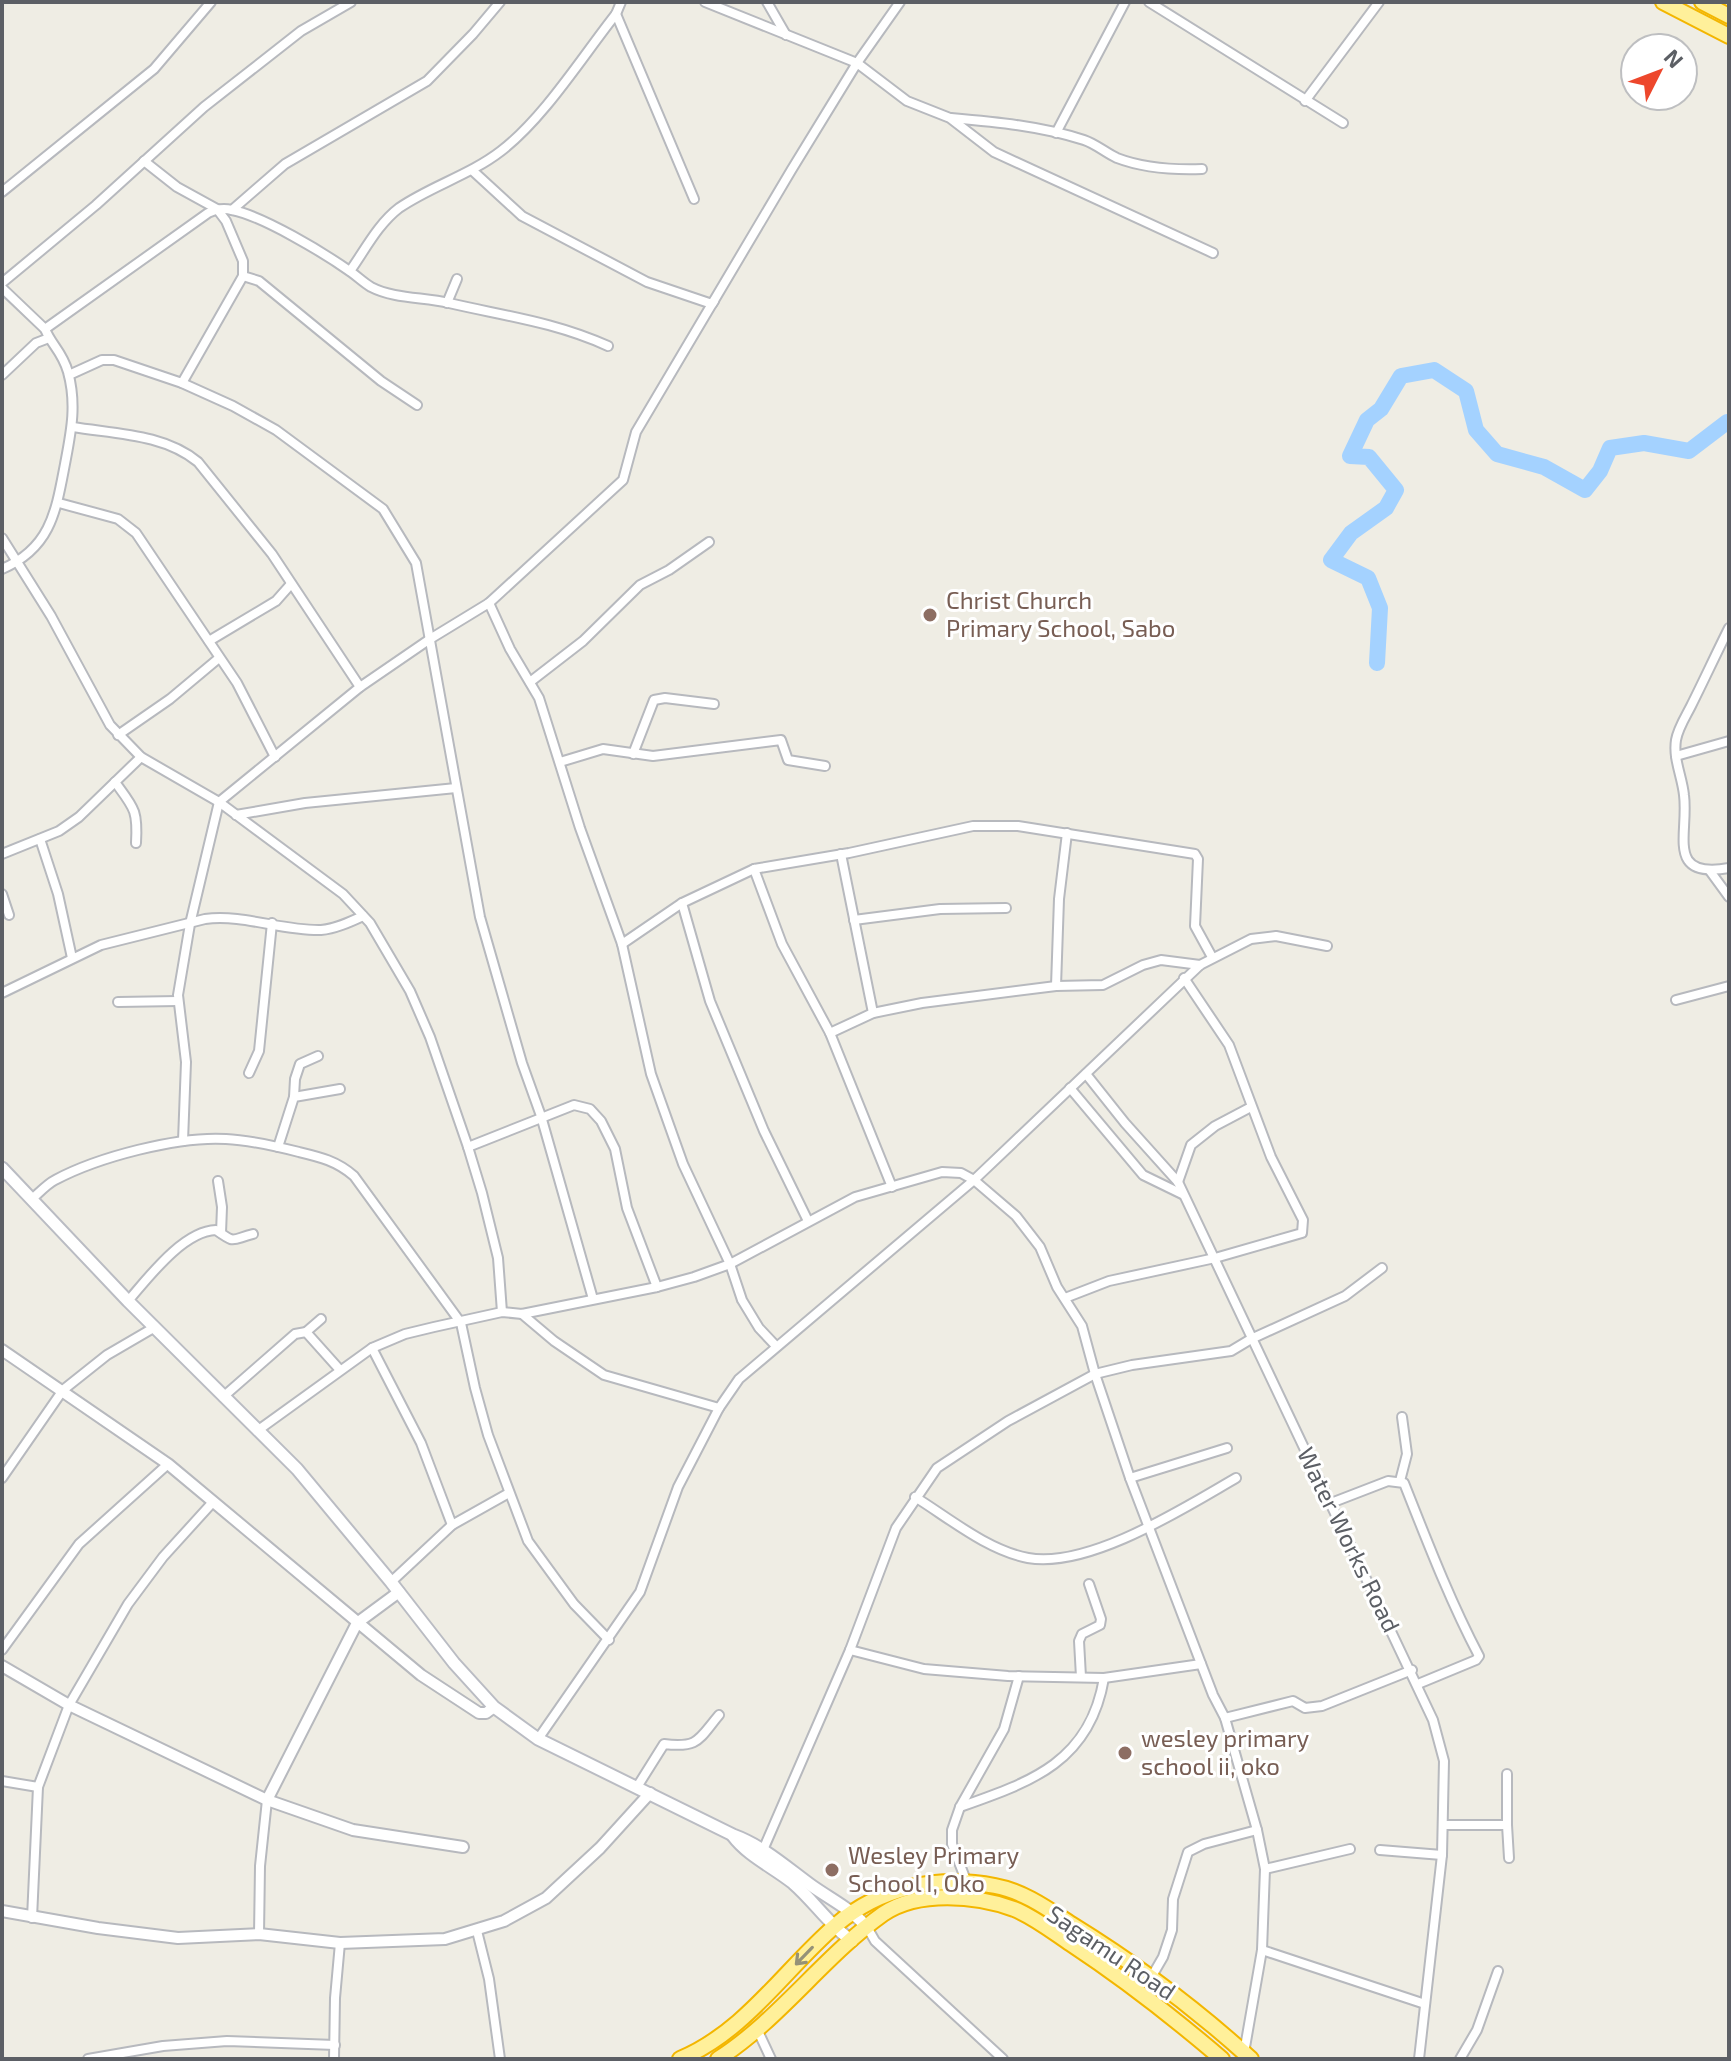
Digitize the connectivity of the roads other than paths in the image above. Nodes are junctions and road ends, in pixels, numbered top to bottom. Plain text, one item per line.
1 (211, 2) edge
2 (351, 2) edge
3 (500, 2) edge
4 (621, 2) edge
5 (705, 2) edge
6 (767, 2) edge
7 (900, 2) edge
8 (907, 2) edge
9 (1125, 2) edge
10 (1149, 2) edge
11 (1663, 2) edge
12 (1702, 2) edge
13 (1376, 3) edge
14 (616, 14) junction
15 (1729, 16) edge
16 (786, 35) junction
17 (1729, 36) edge
18 (857, 63) junction
19 (1305, 101) junction
20 (950, 118) junction
21 (1343, 123) dead end
22 (1056, 133) junction
23 (144, 161) junction
24 (1202, 169) dead end
25 (473, 171) junction
26 (2, 192) edge
27 (694, 199) dead end
28 (217, 209) junction
29 (232, 210) junction
30 (1213, 253) dead end
31 (350, 271) junction
32 (243, 276) junction
33 (457, 279) dead end
34 (2, 286) edge
35 (447, 303) junction
36 (712, 304) junction
37 (47, 333) junction
38 (608, 346) dead end
39 (2, 375) edge
40 (69, 375) junction
41 (182, 383) junction
42 (417, 405) dead end
43 (73, 427) junction
44 (59, 503) junction
45 (2, 538) edge
46 (709, 542) dead end
47 (18, 563) junction
48 (2, 569) edge
49 (291, 584) junction
50 (489, 603) junction
51 (1729, 628) edge
52 (430, 639) junction
53 (209, 641) junction
54 (219, 658) junction
55 (530, 682) junction
56 (360, 687) junction
57 (714, 704) dead end
58 (118, 735) junction
59 (1729, 741) edge
60 (633, 754) junction
61 (1676, 756) junction
62 (141, 757) junction
63 (275, 757) junction
64 (560, 762) junction
65 (825, 766) dead end
66 (115, 782) junction
67 (456, 788) junction
68 (219, 802) junction
69 (236, 815) junction
70 (1067, 833) junction
71 (40, 839) junction
72 (136, 843) dead end
73 (2, 854) edge
74 (841, 854) junction
75 (1729, 868) edge
76 (754, 869) junction
77 (1710, 871) junction
78 (2, 894) edge
79 (1729, 897) edge
80 (682, 903) junction
81 (1006, 908) dead end
82 (9, 915) dead end
83 (363, 916) junction
84 (854, 920) junction
85 (272, 923) junction
86 (190, 924) junction
87 (622, 944) junction
88 (1327, 946) dead end
89 (1212, 957) junction
90 (72, 958) junction
91 (1200, 965) junction
92 (1184, 978) junction
93 (1056, 986) junction
94 (1729, 986) edge
95 (2, 993) edge
96 (1676, 1000) dead end
97 (178, 1001) junction
98 (118, 1002) dead end
99 (873, 1013) junction
100 (830, 1033) junction
101 (318, 1056) dead end
102 (249, 1073) dead end
103 (1086, 1074) junction
104 (1070, 1088) junction
105 (340, 1089) dead end
106 (294, 1097) junction
107 (1251, 1107) junction
108 (541, 1116) junction
109 (183, 1141) junction
110 (278, 1147) junction
111 (468, 1147) junction
112 (2, 1168) edge
113 (974, 1180) junction
114 (218, 1181) dead end
115 (1178, 1182) junction
116 (892, 1187) junction
117 (1185, 1197) junction
118 (32, 1199) junction
119 (808, 1221) junction
120 (221, 1233) junction
121 (253, 1234) dead end
122 (1215, 1258) junction
123 (730, 1264) junction
124 (1382, 1268) dead end
125 (657, 1287) junction
126 (1065, 1298) junction
127 (593, 1299) junction
128 (128, 1301) junction
129 (502, 1312) junction
130 (522, 1314) junction
131 (321, 1319) dead end
132 (461, 1323) junction
133 (155, 1327) junction
134 (306, 1332) junction
135 (1251, 1339) junction
136 (776, 1346) junction
137 (372, 1348) junction
138 (2, 1350) edge
139 (340, 1370) junction
140 (1095, 1374) junction
141 (63, 1390) junction
142 (223, 1397) junction
143 (719, 1408) junction
144 (1402, 1417) dead end
145 (257, 1431) junction
146 (1227, 1448) dead end
147 (168, 1464) junction
148 (2, 1478) edge
149 (1130, 1478) junction
150 (1236, 1478) dead end
151 (1400, 1481) junction
152 (509, 1493) junction
153 (915, 1497) junction
154 (212, 1503) junction
155 (1331, 1503) junction
156 (452, 1525) junction
157 (1149, 1526) junction
158 (1089, 1584) dead end
159 (395, 1587) junction
160 (357, 1623) junction
161 (609, 1640) junction
162 (2, 1650) edge
163 (850, 1650) junction
164 (1201, 1664) junction
165 (2, 1666) edge
166 (1412, 1670) junction
167 (1019, 1676) junction
168 (1081, 1677) junction
169 (1104, 1678) junction
170 (1418, 1684) junction
171 (69, 1705) junction
172 (494, 1707) junction
173 (719, 1715) dead end
174 (1225, 1718) junction
175 (538, 1739) junction
176 (1507, 1774) dead end
177 (2, 1781) edge
178 (38, 1787) junction
179 (637, 1787) junction
180 (650, 1793) junction
181 (267, 1800) junction
182 (960, 1807) junction
183 (1443, 1825) junction
184 (1507, 1825) junction
185 (1257, 1830) junction
186 (733, 1835) junction
187 (463, 1847) dead end
188 (1350, 1849) dead end
189 (763, 1850) junction
190 (1380, 1850) dead end
191 (1442, 1855) junction
192 (1509, 1858) dead end
193 (1265, 1869) junction
194 (967, 1883) junction
195 (2, 1911) edge
196 (852, 1911) junction
197 (32, 1918) junction
198 (867, 1927) junction
199 (833, 1928) junction
200 (477, 1931) junction
201 (259, 1934) junction
202 (852, 1941) junction
203 (875, 1941) junction
204 (340, 1943) junction
205 (1262, 1950) junction
206 (1498, 1971) dead end
207 (1152, 1976) junction
208 (1425, 2004) junction
209 (757, 2029) junction
210 (335, 2045) junction
211 (1248, 2056) edge
212 (88, 2059) edge
213 (334, 2059) edge
214 (500, 2059) edge
215 (680, 2059) edge
216 (718, 2059) edge
217 (771, 2059) edge
218 (1003, 2059) edge
219 (1222, 2059) edge
220 (1419, 2059) edge
221 (1460, 2059) edge

1 - 26 street
2 - 23 street
3 - 29 street
4 - 14 street
5 - 16 street
6 - 16 street
7 - 18 street
8 - 18 street
9 - 22 street
10 - 19 street
11 - 17 highway
12 - 15 highway
13 - 19 street
14 - 25 street
14 - 27 street
16 - 18 street
18 - 20 street
18 - 36 street
19 - 21 street
20 - 22 street
20 - 30 street
22 - 24 street
23 - 28 street
23 - 34 street
25 - 31 street
25 - 36 street
28 - 29 street
28 - 32 street
28 - 37 street
29 - 31 street
31 - 35 street
32 - 41 street
32 - 42 street
33 - 35 street
34 - 37 street
35 - 38 street
36 - 50 street
37 - 39 street
37 - 40 street
40 - 41 street
40 - 43 street
41 - 52 street
43 - 44 street
43 - 49 street
44 - 47 street
44 - 53 street
45 - 47 street
46 - 55 street
47 - 48 street
47 - 58 street
49 - 53 street
49 - 56 street
50 - 52 street
50 - 55 street
51 - 61 street
52 - 56 street
52 - 67 street
53 - 54 street
54 - 58 street
54 - 63 street
55 - 64 street
56 - 63 street
57 - 60 street
58 - 62 street
59 - 61 street
60 - 64 street
60 - 65 street
61 - 77 street
62 - 66 street
62 - 68 street
63 - 68 street
64 - 87 street
66 - 71 street
66 - 72 street
67 - 69 street
67 - 108 street
68 - 69 street
68 - 86 street
69 - 83 street
70 - 74 street
70 - 89 street
70 - 93 street
71 - 73 street
71 - 90 street
74 - 76 street
74 - 84 street
75 - 77 street
76 - 80 street
76 - 100 street
77 - 79 street
78 - 82 street
80 - 87 street
80 - 119 street
81 - 84 street
83 - 85 street
83 - 111 street
84 - 99 street
85 - 86 street
85 - 102 street
86 - 90 street
86 - 97 street
87 - 123 street
88 - 89 street
89 - 91 street
90 - 95 street
91 - 92 street
91 - 93 street
92 - 103 street
92 - 107 street
93 - 99 street
94 - 96 street
97 - 98 street
97 - 109 street
99 - 100 street
100 - 116 street
101 - 106 street
103 - 104 street
103 - 115 street, Water Works Road
104 - 113 street
104 - 117 street
105 - 106 street
106 - 110 street
107 - 115 street
107 - 122 street
108 - 111 street
108 - 125 street
108 - 127 street
109 - 110 street
109 - 118 street
110 - 132 street
111 - 129 street
112 - 118 main road
113 - 116 street
113 - 126 street
113 - 136 street
114 - 120 street
115 - 117 street, Water Works Road
116 - 119 street
117 - 122 street, Water Works Road
118 - 128 main road
119 - 123 street
120 - 121 street
120 - 128 street
122 - 126 street
122 - 135 street, Water Works Road
123 - 125 street
123 - 136 street
124 - 135 street
125 - 127 street
126 - 140 street
127 - 130 street
128 - 133 main road
129 - 130 street
129 - 132 street
130 - 143 street
131 - 134 street
132 - 137 street
132 - 152 street
133 - 141 street
133 - 142 main road
134 - 139 street
134 - 142 street
135 - 140 street
135 - 155 street, Water Works Road
136 - 143 street
137 - 139 street
137 - 156 street
138 - 141 street
139 - 145 street
140 - 149 street
140 - 153 street
141 - 147 street
141 - 148 street
142 - 145 main road
143 - 161 street
144 - 151 street
145 - 159 main road
146 - 149 street
147 - 154 street
147 - 162 street
149 - 157 street
150 - 157 street
151 - 155 street
151 - 170 street
152 - 156 street
152 - 161 street
153 - 157 street
153 - 163 street
154 - 160 street
154 - 171 street
155 - 166 street, Water Works Road
156 - 159 street
157 - 164 street
158 - 168 street
159 - 160 street
159 - 172 main road
160 - 172 street
160 - 181 street
161 - 175 street
163 - 167 street
163 - 189 street
164 - 169 street
164 - 174 street
165 - 171 street
166 - 170 street, Water Works Road
166 - 174 street
167 - 168 street
167 - 182 street
168 - 169 street
169 - 182 street
170 - 183 street, Water Works Road
171 - 178 street
171 - 181 street
172 - 175 main road
173 - 179 street
174 - 185 street
175 - 179 main road
176 - 184 street
177 - 178 street
178 - 197 street
179 - 180 main road
180 - 186 main road
180 - 200 street
181 - 187 street
181 - 201 street
182 - 194 street
183 - 184 street
183 - 191 street, Water Works Road
184 - 192 street
185 - 193 street
185 - 207 street
186 - 189 main road
186 - 199 main road
188 - 193 street
189 - 196 main road
190 - 191 street
191 - 208 street, Water Works Road
193 - 205 street
194 - 196 highway, Sagamu Road
194 - 207 highway, Sagamu Road
195 - 197 street
196 - 198 main road
196 - 199 highway, Sagamu Road
197 - 201 street
198 - 202 highway, Sagamu Road
198 - 203 street
198 - 219 highway, Sagamu Road
199 - 202 main road
199 -> 215 highway, Sagamu Road
200 - 204 street
200 - 214 street
201 - 204 street
202 - 203 street
202 - 209 highway, Sagamu Road
203 - 218 street
204 - 210 street
205 - 208 street
205 - 211 street
206 - 221 street
207 - 211 highway, Sagamu Road
208 - 220 street, Water Works Road
209 - 216 highway, Sagamu Road
209 - 217 street
210 - 212 street
210 - 213 street

